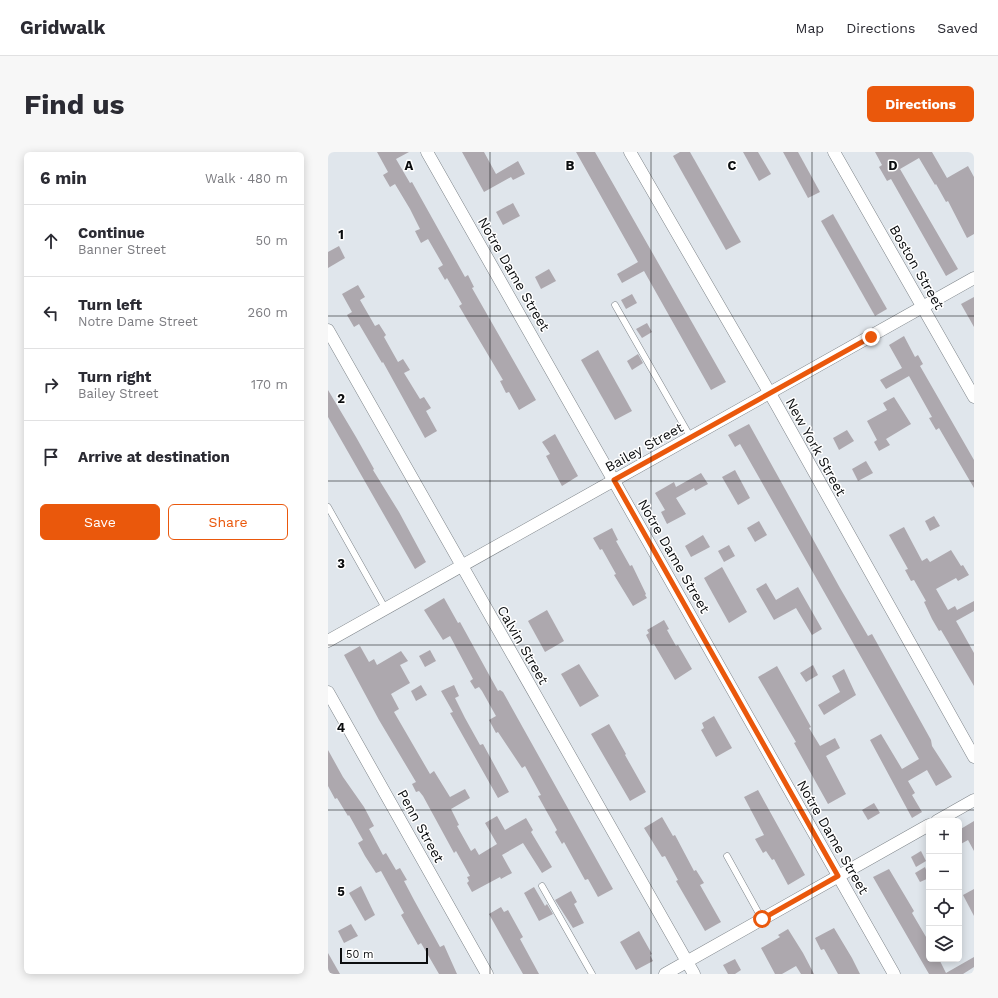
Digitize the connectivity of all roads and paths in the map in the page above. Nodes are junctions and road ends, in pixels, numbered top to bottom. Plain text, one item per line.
1 (427, 152) edge
2 (630, 152) edge
3 (834, 152) edge
4 (974, 278) edge
5 (615, 305) dead end
6 (923, 307) junction
7 (328, 330) edge
8 (769, 395) junction
9 (974, 398) edge
10 (691, 438) junction
11 (614, 480) junction
12 (328, 507) edge
13 (461, 566) junction
14 (385, 608) junction
15 (328, 641) edge
16 (328, 692) edge
17 (974, 757) edge
18 (974, 800) edge
19 (942, 818) edge
20 (926, 827) edge
21 (727, 856) dead end
22 (838, 876) junction
23 (542, 886) dead end
24 (762, 919) junction
25 (687, 962) junction
26 (488, 974) edge
27 (592, 974) edge
28 (665, 974) edge
29 (694, 974) edge
30 (894, 974) edge

1 - 11 street, Notre Dame Street
2 - 8 street, New York Street
3 - 6 street, Boston Street
4 - 6 street, Bailey Street
5 - 10 lane
6 - 8 street, Bailey Street
6 - 9 street, Boston Street
7 - 13 street, Calvin Street
8 - 10 street, Bailey Street
8 - 17 street, New York Street
10 - 11 street, Bailey Street
11 - 13 street, Bailey Street
11 - 22 street, Notre Dame Street
12 - 14 lane
13 - 14 street, Bailey Street
13 - 25 street, Calvin Street
14 - 15 street, Bailey Street
16 - 26 street, Penn Street
18 - 19 street
20 - 22 street
21 - 24 lane
22 - 24 street
22 - 30 street, Notre Dame Street
23 - 27 lane
24 - 25 street
25 - 28 street
25 - 29 street, Calvin Street

